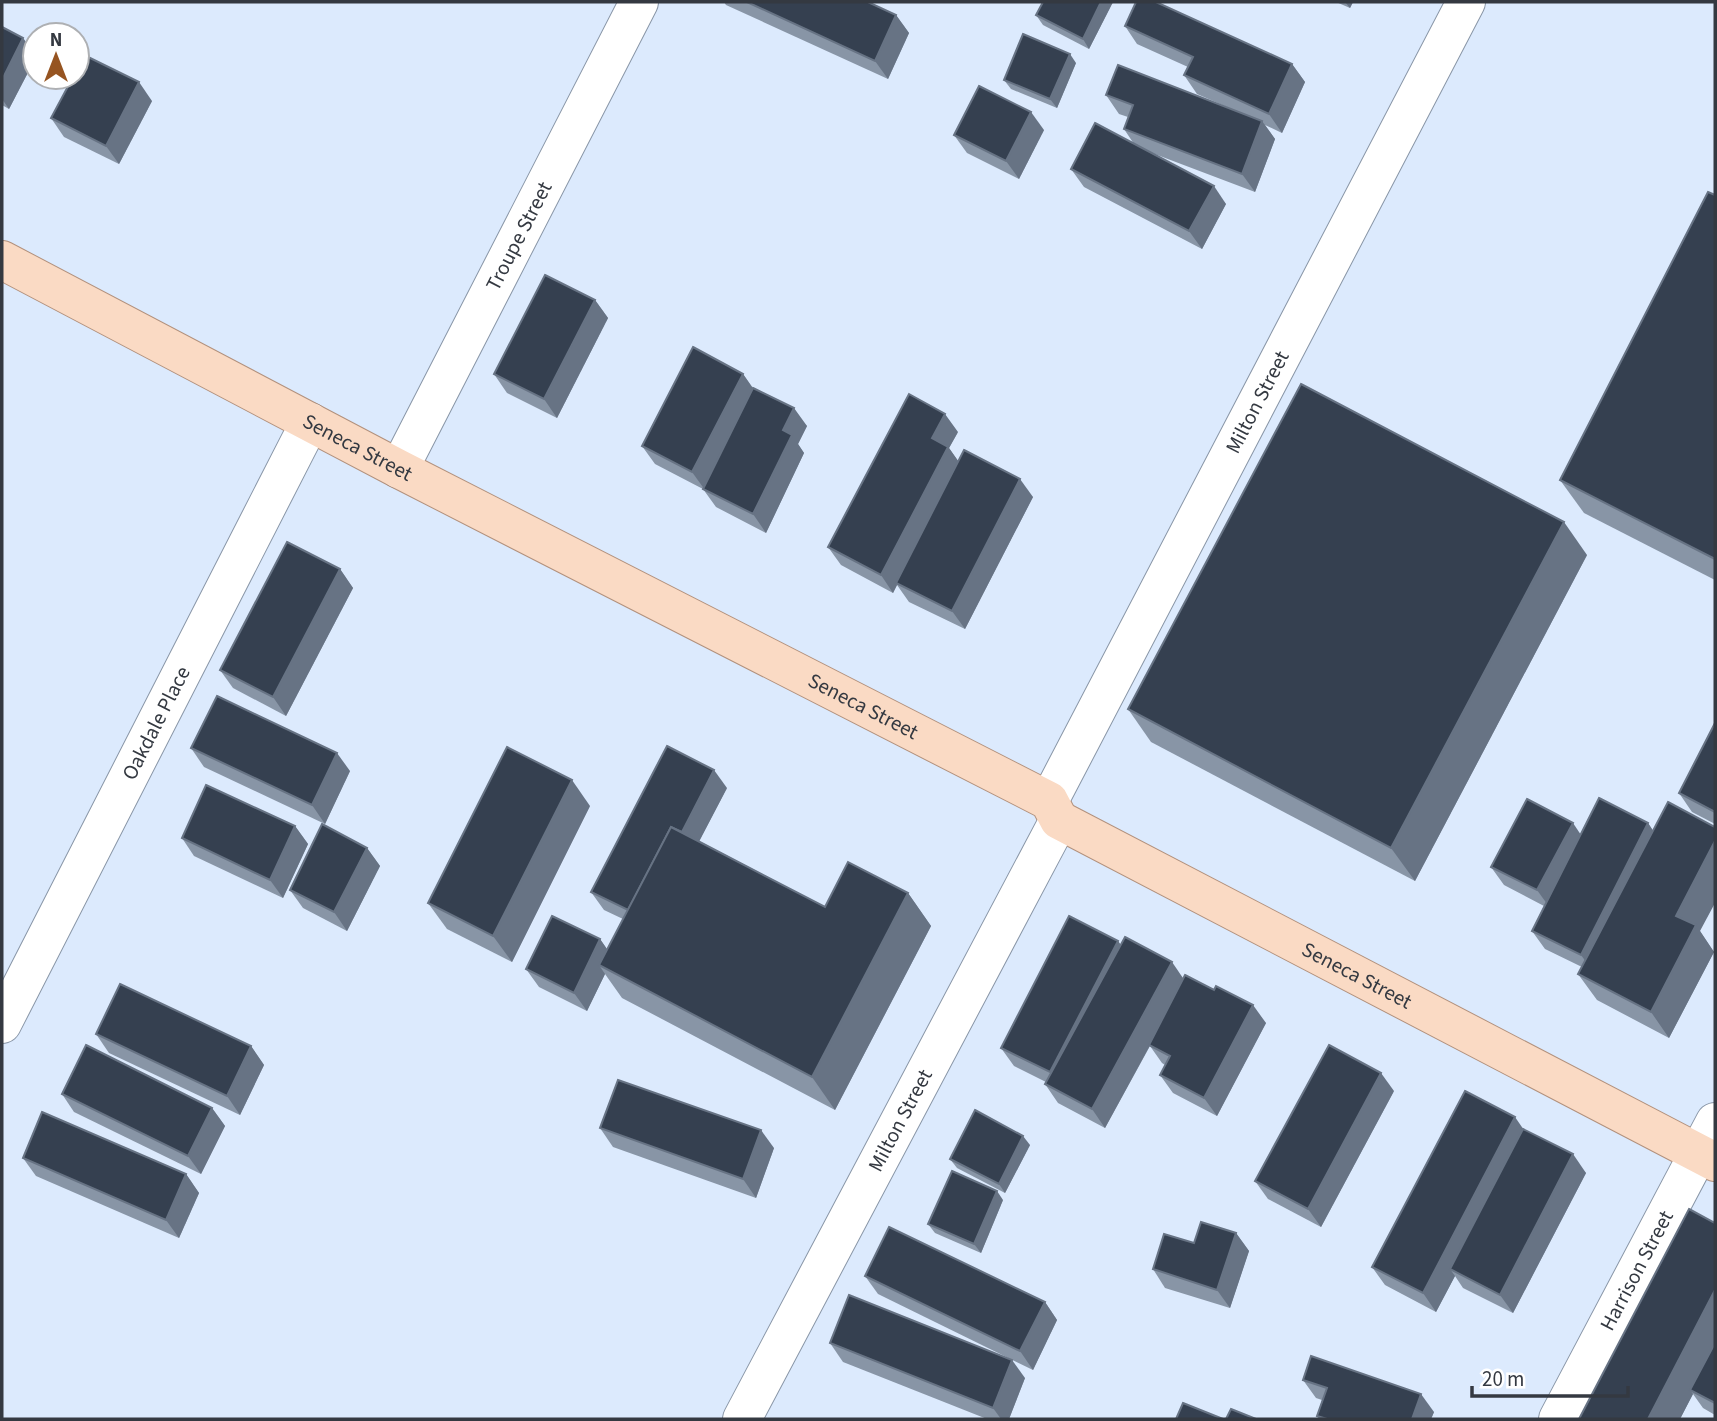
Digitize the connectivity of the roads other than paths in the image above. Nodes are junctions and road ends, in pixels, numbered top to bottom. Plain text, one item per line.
1 (639, 2) edge
2 (1466, 2) edge
3 (2, 260) edge
4 (310, 422) junction
5 (399, 470) junction
6 (1054, 811) junction
7 (2, 1024) edge
8 (1710, 1146) edge
9 (742, 1419) edge
10 (1558, 1419) edge

1 - 5 street, Troupe Street
2 - 6 street, Milton Street
3 - 4 main road, Seneca Street
4 - 5 main road, Seneca Street
4 - 7 street, Oakdale Place
5 - 6 main road, Seneca Street
6 - 8 main road, Seneca Street
6 - 9 street, Milton Street
8 - 10 street, Harrison Street

